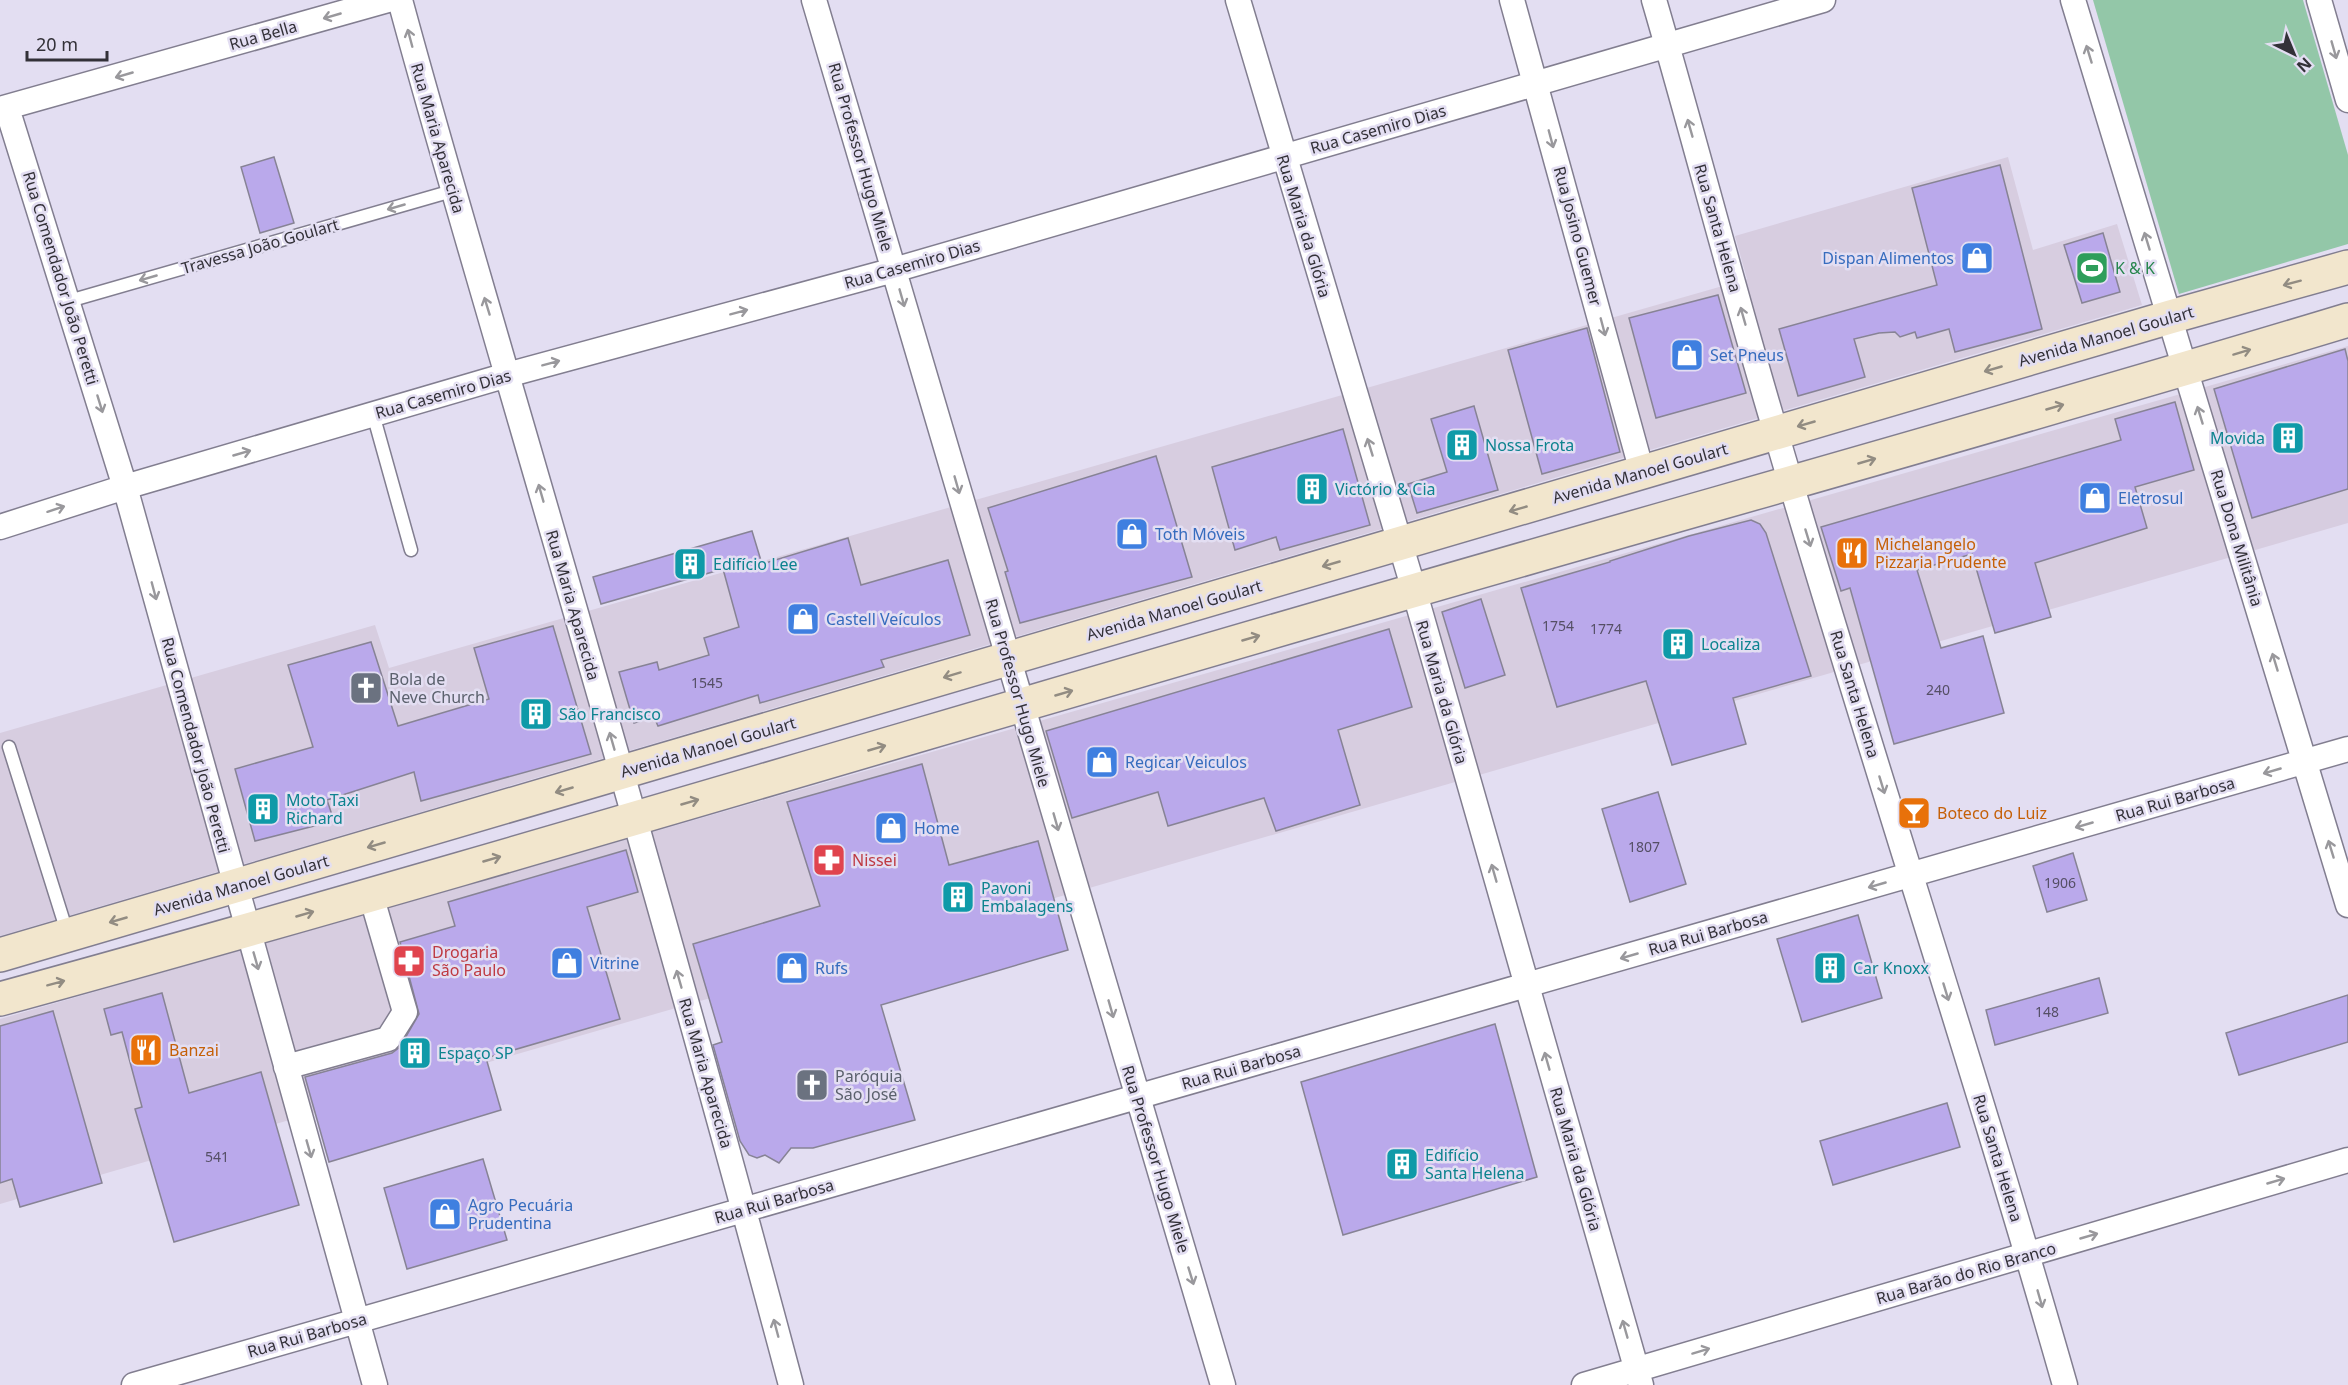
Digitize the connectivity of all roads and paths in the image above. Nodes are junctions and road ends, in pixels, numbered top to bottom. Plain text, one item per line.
1 (388, 0) edge
2 (400, 0) edge
3 (814, 0) edge
4 (1238, 0) edge
5 (1512, 0) edge
6 (1654, 0) edge
7 (1823, 0) edge
8 (2073, 0) edge
9 (2319, 0) edge
10 (1667, 45) junction
11 (1536, 83) junction
12 (2348, 100) edge
13 (3, 108) edge
14 (1284, 156) junction
15 (452, 191) junction
16 (2348, 267) edge
17 (894, 270) junction
18 (69, 301) junction
19 (2170, 317) junction
20 (2348, 320) edge
21 (2186, 369) junction
22 (507, 375) junction
23 (373, 414) junction
24 (1776, 433) junction
25 (1642, 472) junction
26 (1791, 483) junction
27 (125, 488) junction
28 (0, 527) edge
29 (1399, 544) junction
30 (411, 550) dead end
31 (1414, 590) junction
32 (1008, 659) junction
33 (1022, 705) junction
34 (9, 747) dead end
35 (2348, 749) edge
36 (2305, 761) junction
37 (621, 772) junction
38 (633, 818) junction
39 (1910, 876) junction
40 (235, 886) junction
41 (370, 895) junction
42 (2348, 905) edge
43 (248, 930) junction
44 (68, 935) junction
45 (0, 955) edge
46 (1525, 985) junction
47 (0, 999) edge
48 (286, 1067) junction
49 (1137, 1097) junction
50 (2348, 1160) edge
51 (745, 1209) junction
52 (2028, 1254) junction
53 (358, 1321) junction
54 (1639, 1378) edge
55 (134, 1385) edge
56 (375, 1385) edge
57 (791, 1385) edge
58 (1223, 1385) edge
59 (1584, 1385) edge
60 (2065, 1385) edge

1 -> 13 street, Rua Bella
15 -> 2 street, Rua Maria Aparecida
3 - 17 street, Rua Professor Hugo Miele
4 - 14 street, Rua Maria da Glória
5 - 11 street, Rua Josino Guemer
6 - 10 street, Rua Santa Helena
7 - 10 street, Rua Casemiro Dias
19 -> 8 street, Rua Dona Militânia
9 -> 12 street
10 - 11 street, Rua Casemiro Dias
24 -> 10 street, Rua Santa Helena
11 - 14 street, Rua Casemiro Dias
11 -> 25 street, Rua Josino Guemer
13 - 18 street, Rua Comendador João Peretti
14 - 17 street, Rua Casemiro Dias
29 -> 14 street, Rua Maria da Glória
15 -> 18 lane, Travessa João Goulart
22 -> 15 street, Rua Maria Aparecida
16 -> 19 main road, Avenida Manoel Goulart
22 -> 17 street, Rua Casemiro Dias
17 -> 32 street, Rua Professor Hugo Miele
18 -> 27 street, Rua Comendador João Peretti
19 - 21 street, Rua Dona Militânia
19 -> 24 main road, Avenida Manoel Goulart
21 -> 20 main road
26 -> 21 main road
36 -> 21 street, Rua Dona Militânia
22 - 23 street, Rua Casemiro Dias
37 -> 22 street, Rua Maria Aparecida
27 -> 23 street, Rua Casemiro Dias
23 - 30 lane
24 - 25 main road, Avenida Manoel Goulart
24 - 26 street, Rua Santa Helena
25 -> 29 main road, Avenida Manoel Goulart
26 - 31 main road
26 -> 39 street, Rua Santa Helena
28 -> 27 street, Rua Casemiro Dias
27 -> 40 street, Rua Comendador João Peretti
29 - 31 street, Rua Maria da Glória
29 -> 32 main road, Avenida Manoel Goulart
33 -> 31 main road
46 -> 31 street, Rua Maria da Glória
32 - 33 street, Rua Professor Hugo Miele
32 -> 37 main road, Avenida Manoel Goulart
38 -> 33 main road
33 -> 49 street, Rua Professor Hugo Miele
34 - 44 lane
35 - 36 street, Rua Rui Barbosa
36 -> 39 street, Rua Rui Barbosa
42 -> 36 street, Rua Dona Militânia
37 - 38 street, Rua Maria Aparecida
37 -> 40 main road, Avenida Manoel Goulart
41 -> 38 main road
51 -> 38 street, Rua Maria Aparecida
39 -> 46 street, Rua Rui Barbosa
39 -> 52 street, Rua Santa Helena
40 - 43 street, Rua Comendador João Peretti
40 -> 44 main road, Avenida Manoel Goulart
43 -> 41 main road
41 - 48 street
47 -> 43 main road
43 -> 48 street, Rua Comendador João Peretti
44 - 45 main road, Avenida Manoel Goulart
46 - 49 street, Rua Rui Barbosa
54 -> 46 street, Rua Maria da Glória
48 -> 53 street, Rua Comendador João Peretti
49 - 51 street, Rua Rui Barbosa
49 -> 58 street, Rua Professor Hugo Miele
52 -> 50 street, Rua Barão do Rio Branco
51 - 53 street, Rua Rui Barbosa
57 -> 51 street, Rua Maria Aparecida
54 -> 52 street, Rua Barão do Rio Branco
52 -> 60 street, Rua Santa Helena
53 - 55 street, Rua Rui Barbosa
53 - 56 street, Rua Comendador João Peretti
54 - 59 street, Rua Barão do Rio Branco

